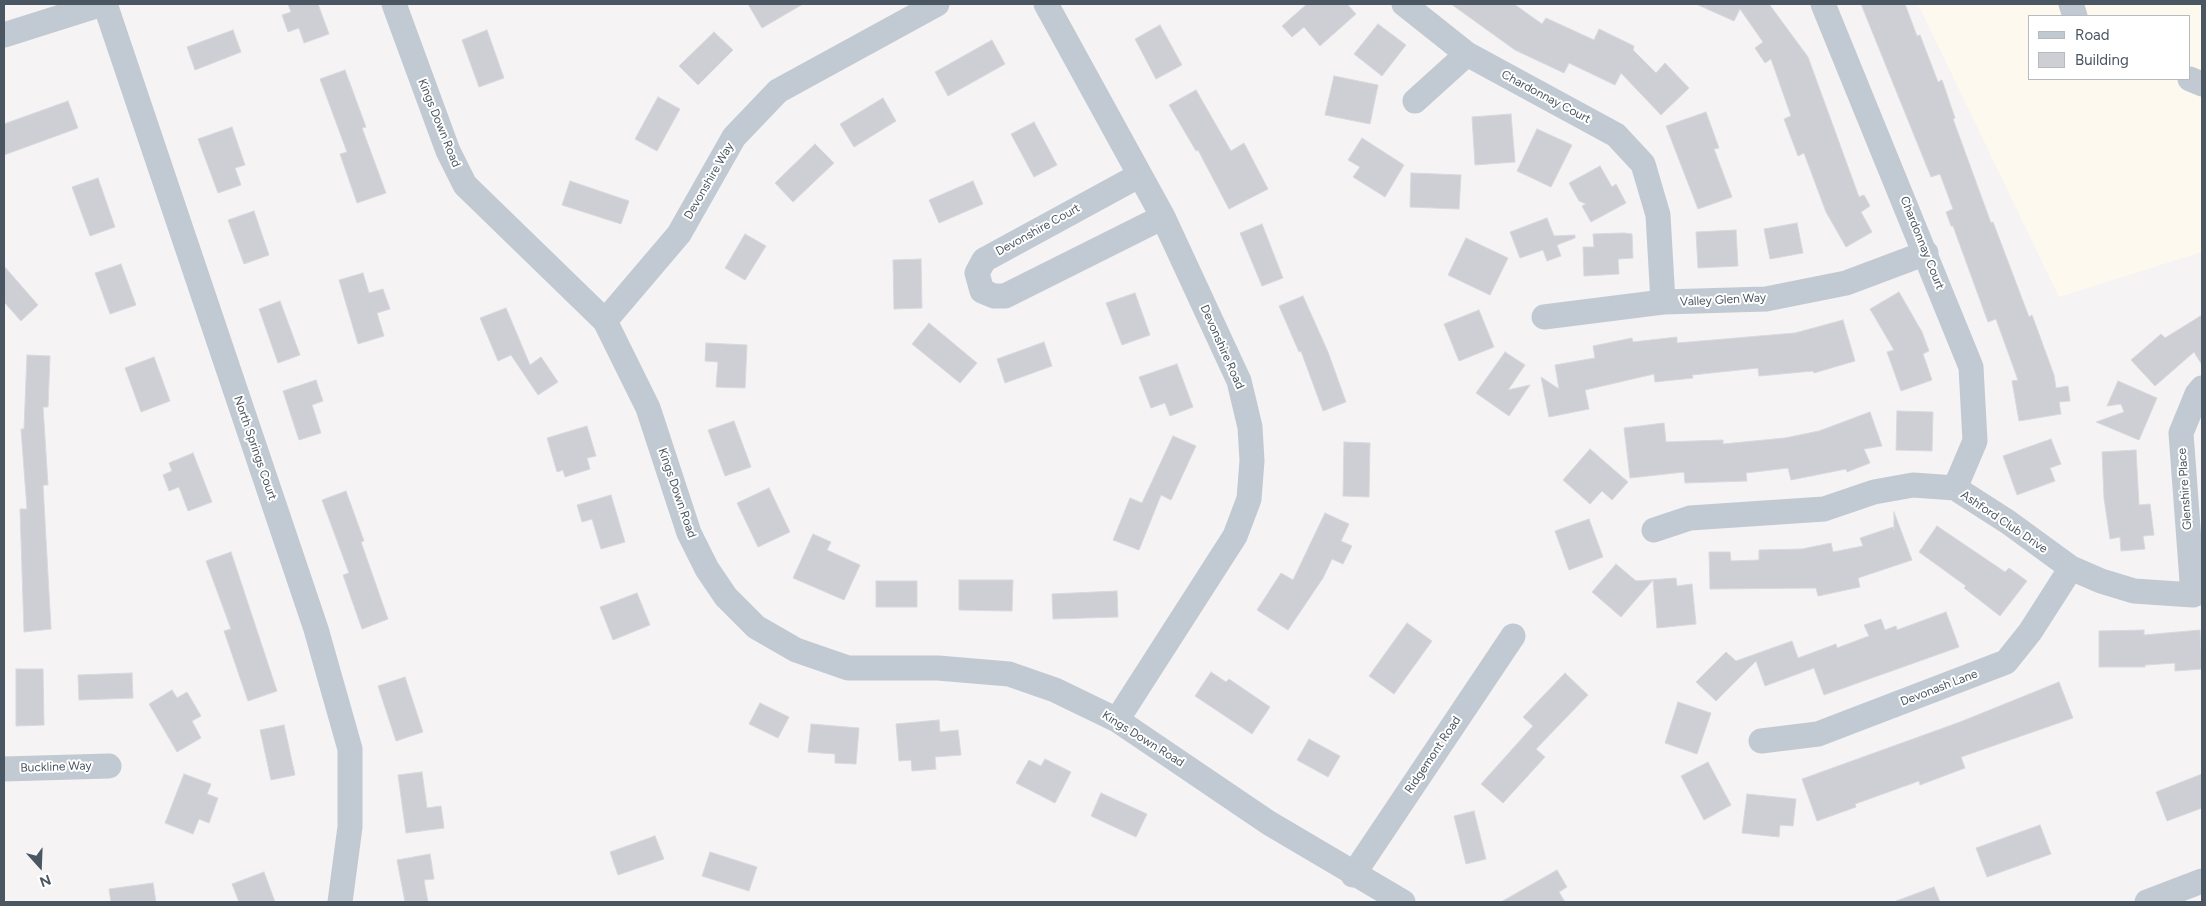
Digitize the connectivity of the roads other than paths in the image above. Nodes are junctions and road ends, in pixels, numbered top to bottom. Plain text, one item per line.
1 (103, 4) edge
2 (394, 4) edge
3 (937, 4) edge
4 (1046, 4) edge
5 (1404, 4) edge
6 (1823, 4) edge
7 (4, 35) edge
8 (1467, 54) junction
9 (1416, 101) dead end
10 (1140, 175) junction
11 (1163, 218) junction
12 (1926, 253) junction
13 (1663, 302) junction
14 (1544, 317) dead end
15 (604, 321) junction
16 (2202, 388) edge
17 (1955, 488) junction
18 (1654, 530) dead end
19 (2072, 568) junction
20 (2198, 593) edge
21 (1513, 636) dead end
22 (1117, 720) junction
23 (1762, 741) dead end
24 (109, 766) dead end
25 (4, 769) edge
26 (1353, 875) junction
27 (2202, 881) edge
28 (340, 902) edge
29 (1403, 902) edge
30 (2147, 902) edge

1 - 7 street
1 - 28 street, North Springs Court
2 - 15 street, Kings Down Road
3 - 15 street, Devonshire Way
4 - 10 street, Devonshire Road
5 - 8 street, Chardonnay Court
6 - 12 street, Chardonnay Court
8 - 9 street
8 - 13 street, Chardonnay Court
10 - 11 street, Devonshire Road
10 - 11 street, Devonshire Court
11 - 22 street, Devonshire Road
12 - 13 street, Valley Glen Way
12 - 17 street, Chardonnay Court
13 - 14 street, Valley Glen Way
15 - 22 street, Kings Down Road
16 - 20 street, Glenshire Place
17 - 18 street, Ashford Club Drive
17 - 19 street, Ashford Club Drive
19 - 20 street, Ashford Club Drive
19 - 23 street, Devonash Lane
21 - 26 street, Ridgemont Road
22 - 26 street, Kings Down Road
24 - 25 street, Buckline Way
26 - 29 street, Kings Down Road
27 - 30 street

